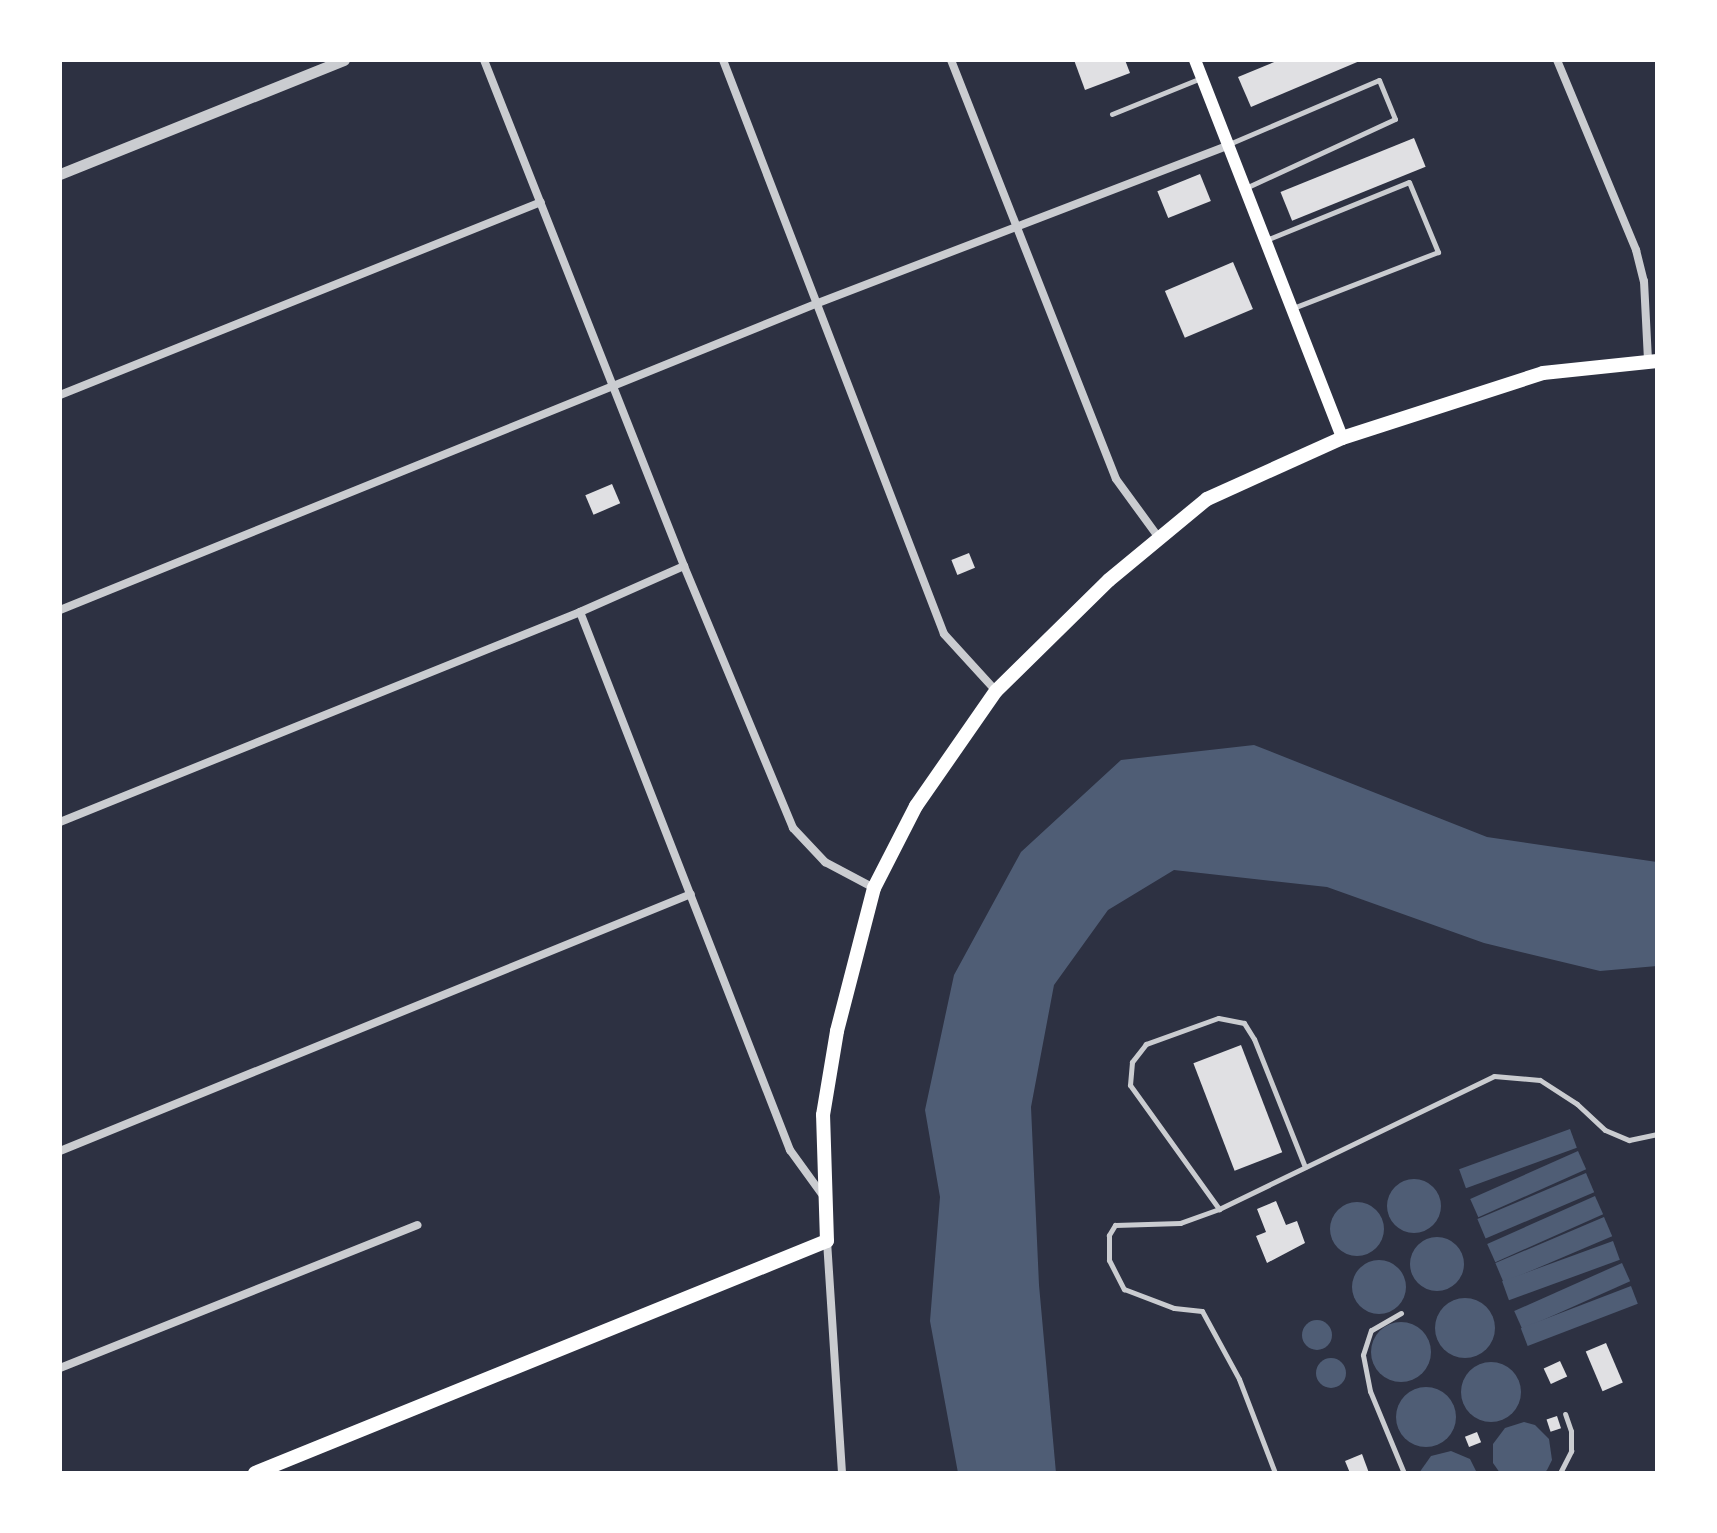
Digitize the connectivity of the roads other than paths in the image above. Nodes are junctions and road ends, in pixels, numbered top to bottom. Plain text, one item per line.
1 (344, 60) edge
2 (484, 60) edge
3 (723, 60) edge
4 (951, 60) edge
5 (1195, 60) edge
6 (1557, 60) edge
7 (1202, 77) junction
8 (1112, 114) dead end
9 (1229, 145) junction
10 (60, 174) edge
11 (1245, 188) junction
12 (541, 202) junction
13 (1018, 226) junction
14 (1266, 240) junction
15 (818, 303) junction
16 (1292, 308) junction
17 (1653, 360) edge
18 (612, 387) junction
19 (60, 395) edge
20 (1342, 438) junction
21 (1159, 538) junction
22 (684, 566) junction
23 (60, 610) edge
24 (580, 612) junction
25 (996, 691) junction
26 (60, 822) edge
27 (874, 888) junction
28 (691, 894) junction
29 (1657, 1134) edge
30 (60, 1151) edge
31 (1305, 1167) junction
32 (825, 1198) junction
33 (1219, 1209) junction
34 (417, 1225) dead end
35 (827, 1241) junction
36 (1401, 1313) dead end
37 (60, 1368) edge
38 (1565, 1414) dead end
39 (255, 1473) edge
40 (842, 1473) edge
41 (1275, 1473) edge
42 (1404, 1473) edge
43 (1560, 1473) edge

1 - 10 street
2 - 12 street
3 - 15 street
4 - 13 street
5 - 7 main road
6 - 17 street
7 - 8 lane
7 - 9 main road
9 - 11 main road
9 - 11 lane
9 - 13 street
11 - 14 main road
12 - 18 street
12 - 19 street
13 - 15 street
13 - 21 street
14 - 16 main road
14 - 16 lane
15 - 18 street
15 - 25 street
16 - 20 main road
17 - 20 main road
18 - 22 street
18 - 23 street
20 - 21 main road
21 - 25 main road
22 - 24 street
22 - 27 street
24 - 26 street
24 - 28 street
25 - 27 main road
27 - 32 main road
28 - 30 street
28 - 32 street
29 - 31 lane
31 - 33 lane
31 - 33 lane
32 - 35 main road
33 - 41 lane
34 - 37 street
35 - 39 main road
35 - 40 street
36 - 42 lane
38 - 43 lane

